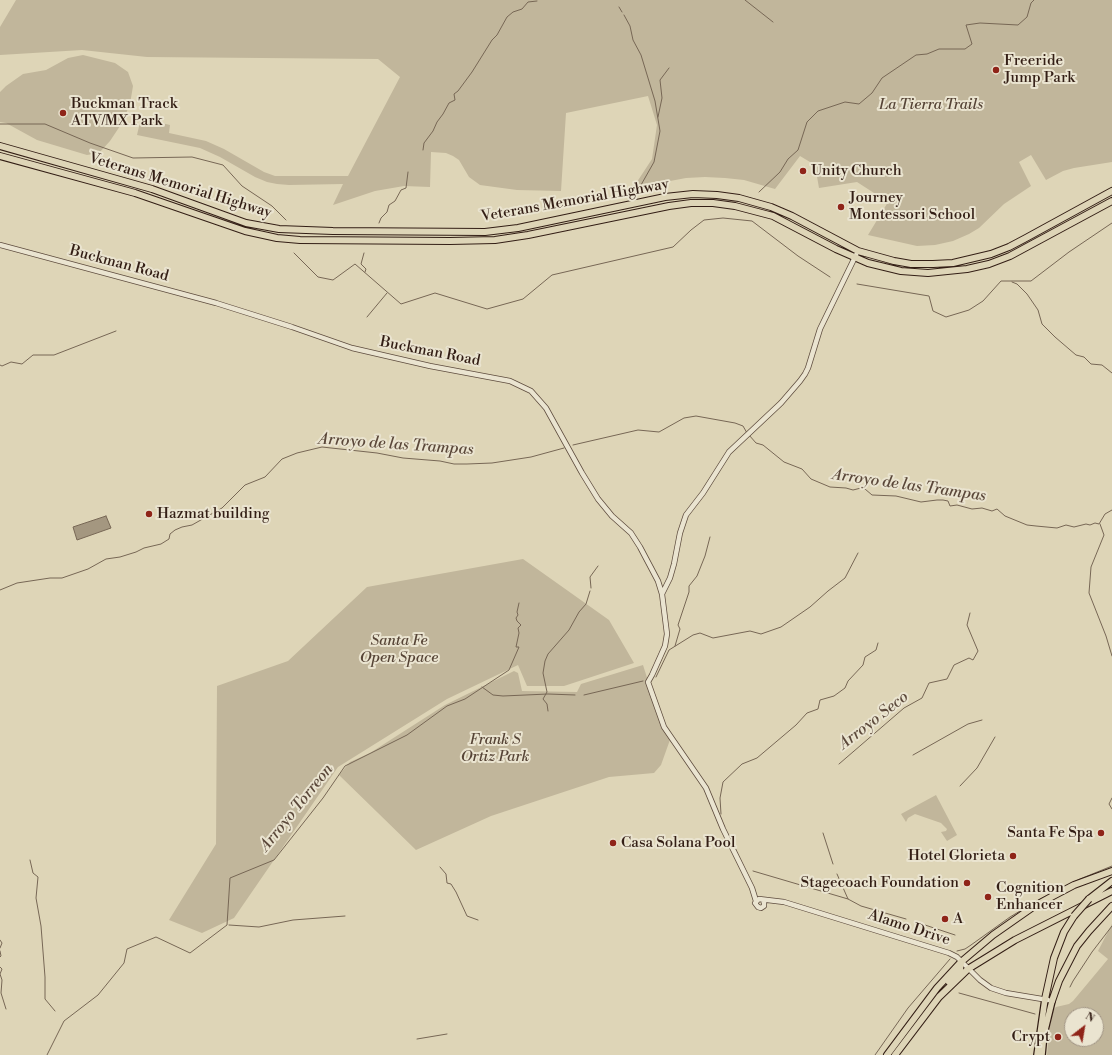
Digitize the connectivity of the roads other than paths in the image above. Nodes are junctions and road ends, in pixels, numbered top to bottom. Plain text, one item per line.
1 (0, 146) edge
2 (0, 156) edge
3 (1112, 191) edge
4 (1112, 201) edge
5 (0, 245) edge
6 (858, 251) junction
7 (854, 258) junction
8 (662, 594) junction
9 (1112, 871) edge
10 (1112, 881) edge
11 (1112, 892) edge
12 (760, 900) junction
13 (772, 901) junction
14 (764, 905) junction
15 (1112, 906) edge
16 (961, 962) junction
17 (968, 969) junction
18 (939, 997) junction
19 (1048, 1000) junction
20 (886, 1055) edge
21 (895, 1055) edge
22 (1037, 1055) edge
23 (1042, 1055) edge

1 - 6 highway, Veterans Memorial Highway
2 - 7 highway, Veterans Memorial Highway
3 - 6 highway, Veterans Memorial Highway
4 - 7 highway, Veterans Memorial Highway
5 - 8 street, Buckman Road
6 - 7 street
7 - 8 street
8 - 12 street, Buckman Road
9 - 16 highway
10 - 19 highway, bridge
11 - 17 highway
12 - 13 street, Alamo Drive
12 - 14 street
12 - 14 street
13 - 14 street
13 - 16 street, Alamo Drive
15 - 19 highway
16 - 17 street, Alamo Drive
16 - 18 highway
16 - 20 highway
17 - 18 highway
17 - 19 street, Alamo Drive
18 - 21 highway
19 - 22 main road
19 - 23 main road

